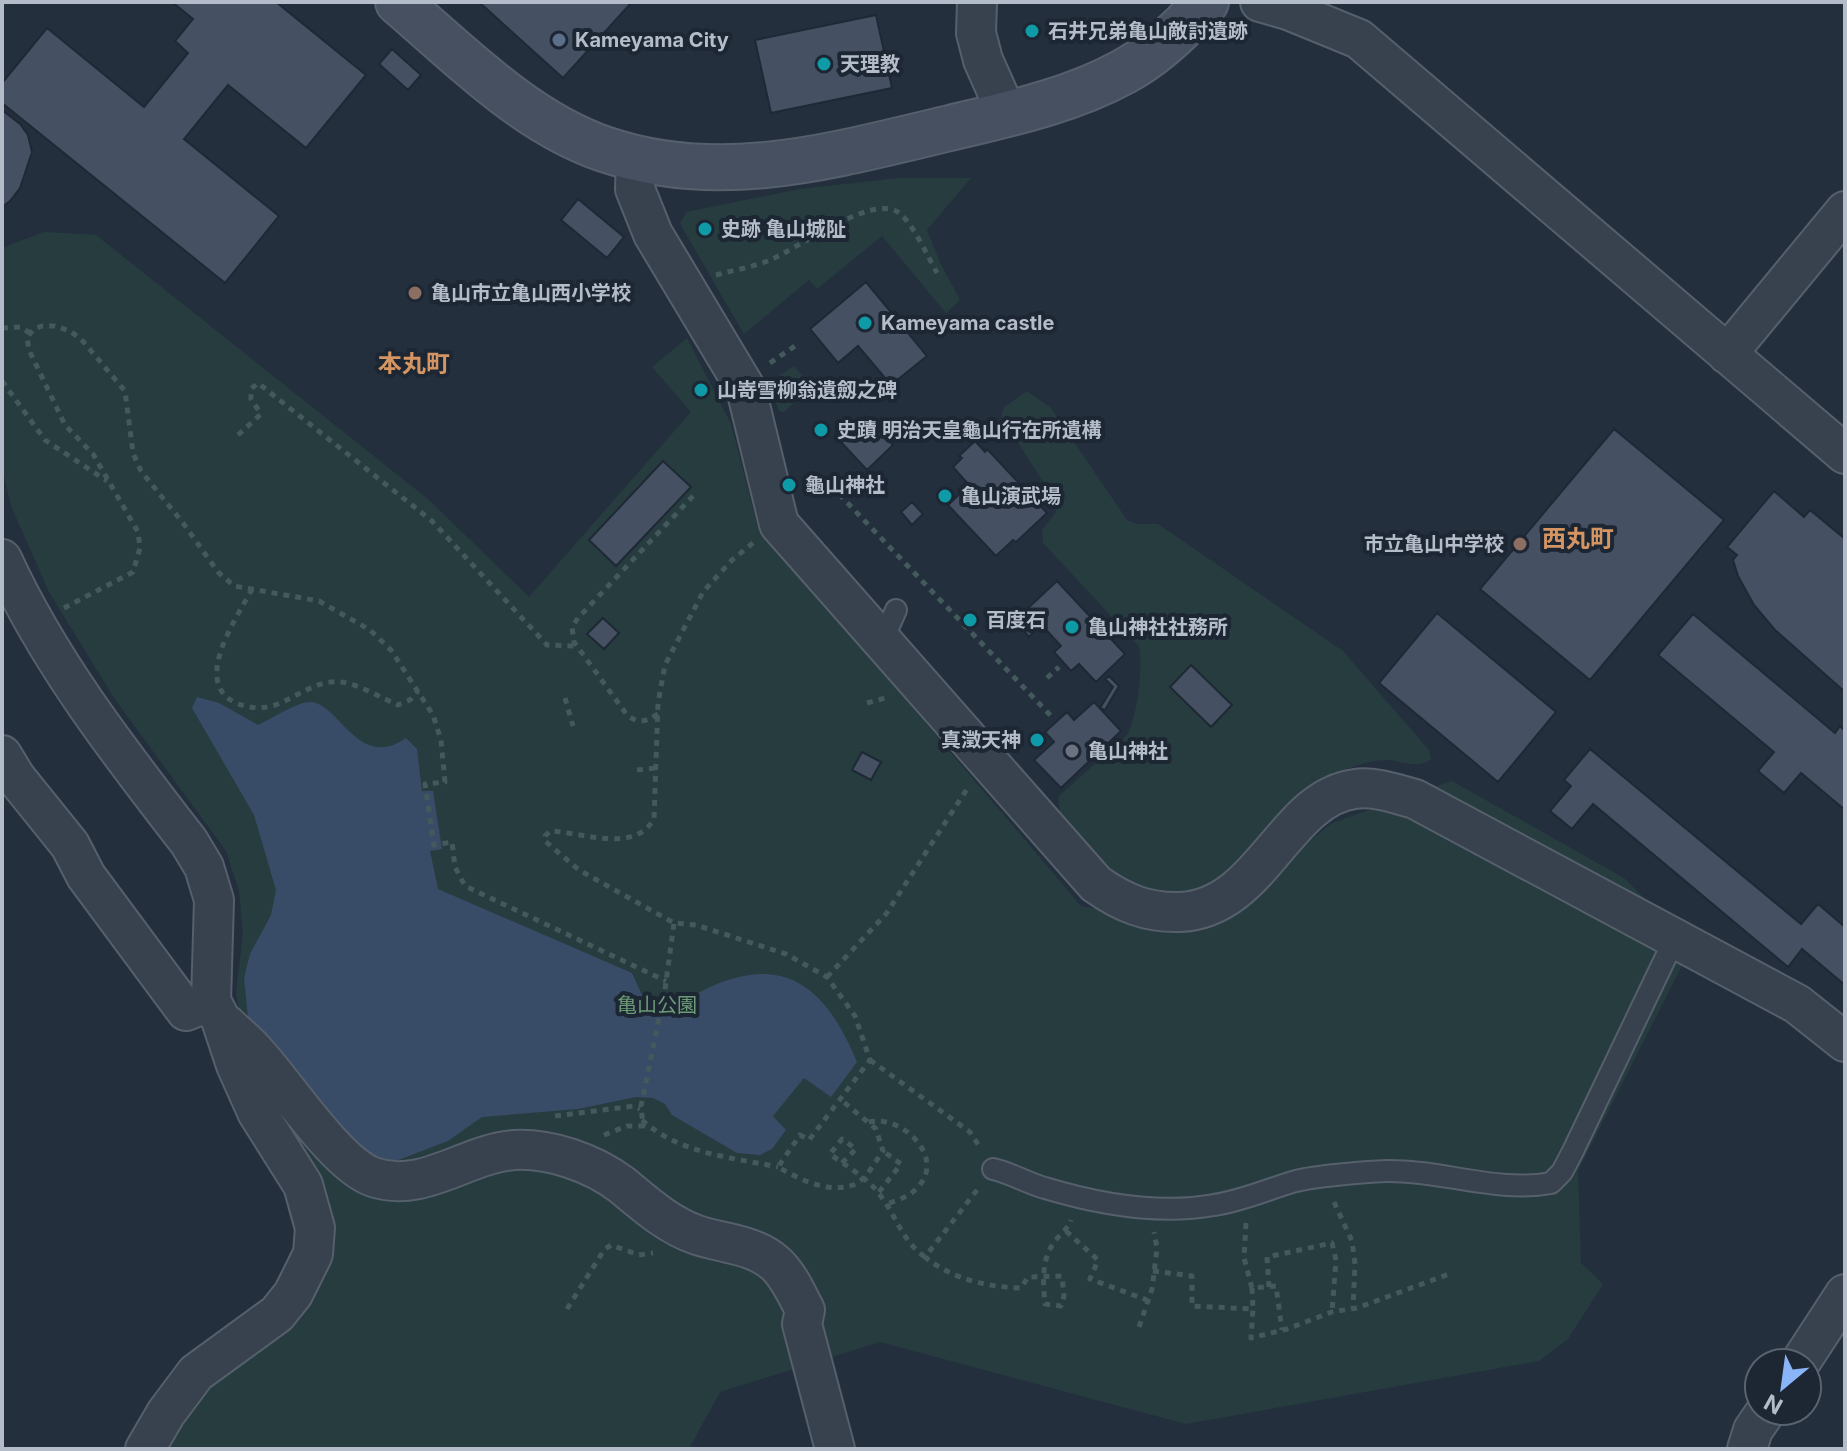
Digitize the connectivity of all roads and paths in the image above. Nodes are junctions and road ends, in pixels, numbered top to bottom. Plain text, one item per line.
1 (398, 2) edge
2 (977, 2) edge
3 (1206, 2) edge
4 (1260, 2) edge
5 (1085, 31) dead end
6 (1096, 37) dead end
7 (1007, 114) junction
8 (636, 159) junction
9 (1845, 211) edge
10 (937, 273) dead end
11 (703, 279) dead end
12 (2, 328) edge
13 (30, 333) junction
14 (795, 346) dead end
15 (1727, 354) junction
16 (759, 370) dead end
17 (2, 381) edge
18 (238, 435) dead end
19 (1845, 454) edge
20 (108, 482) junction
21 (839, 494) dead end
22 (693, 496) dead end
23 (754, 541) dead end
24 (2, 559) edge
25 (252, 589) junction
26 (61, 609) dead end
27 (576, 646) junction
28 (1059, 667) dead end
29 (1047, 678) dead end
30 (418, 691) junction
31 (565, 698) dead end
32 (658, 714) junction
33 (1052, 717) dead end
34 (573, 726) dead end
35 (2, 755) edge
36 (656, 768) junction
37 (637, 770) dead end
38 (969, 787) dead end
39 (674, 923) junction
40 (1675, 938) junction
41 (827, 977) junction
42 (666, 981) junction
43 (216, 1011) junction
44 (1845, 1042) edge
45 (870, 1060) junction
46 (840, 1099) junction
47 (641, 1106) dead end
48 (642, 1120) dead end
49 (868, 1122) junction
50 (883, 1151) junction
51 (842, 1163) junction
52 (778, 1167) junction
53 (993, 1169) junction
54 (1332, 1177) junction
55 (862, 1179) junction
56 (879, 1192) junction
57 (1081, 1197) junction
58 (1242, 1199) junction
59 (886, 1204) junction
60 (1151, 1207) junction
61 (682, 1228) junction
62 (1066, 1231) junction
63 (925, 1257) junction
64 (1153, 1271) junction
65 (1449, 1274) dead end
66 (1043, 1277) junction
67 (1269, 1287) junction
68 (1252, 1288) junction
69 (1845, 1294) edge
70 (1147, 1300) junction
71 (1353, 1308) junction
72 (567, 1309) dead end
73 (1253, 1309) junction
74 (1332, 1312) junction
75 (1139, 1327) dead end
76 (1282, 1330) junction
77 (1810, 1347) edge
78 (1755, 1427) edge
79 (145, 1449) edge
80 (835, 1449) edge
81 (1747, 1449) edge

1 - 8 main road
2 - 7 street
3 - 7 main road
4 - 15 street
5 - 6 path
7 - 8 main road
8 - 40 street
9 - 15 street
10 - 11 path
12 - 13 path
13 - 20 path
13 - 25 path
14 - 16 path
15 - 19 street
17 - 20 path
18 - 27 path
20 - 26 path
21 - 33 path
22 - 27 path
23 - 32 path
24 - 43 street
25 - 30 path
25 - 30 path
27 - 32 path
28 - 29 path
30 - 42 path
31 - 34 path
32 - 36 path
35 - 43 street
36 - 37 path
36 - 39 path
38 - 41 path
39 - 41 path
39 - 42 path
40 - 44 street
40 - 54 lane
41 - 45 path
42 - 47 path
43 - 61 street
43 - 79 street
45 - 46 path
45 - 53 path
46 - 49 path
46 - 52 path
48 - 52 path
49 - 50 path
49 - 59 path
50 - 55 path
50 - 56 path
51 - 51 path
51 - 55 path
52 - 55 path
53 - 57 lane
53 - 63 path
54 - 58 lane
54 - 71 path
55 - 56 path
56 - 59 path
57 - 60 lane
57 - 62 path
58 - 60 lane
58 - 68 path
59 - 63 path
60 - 64 path
61 - 72 path
61 - 80 street
62 - 66 path
62 - 70 path
63 - 66 path
64 - 70 path
64 - 73 path
65 - 71 path
66 - 66 path
67 - 68 path
67 - 74 path
67 - 76 path
68 - 73 path
69 - 77 street
70 - 75 path
71 - 74 path
73 - 76 path
74 - 76 path
78 - 81 street

